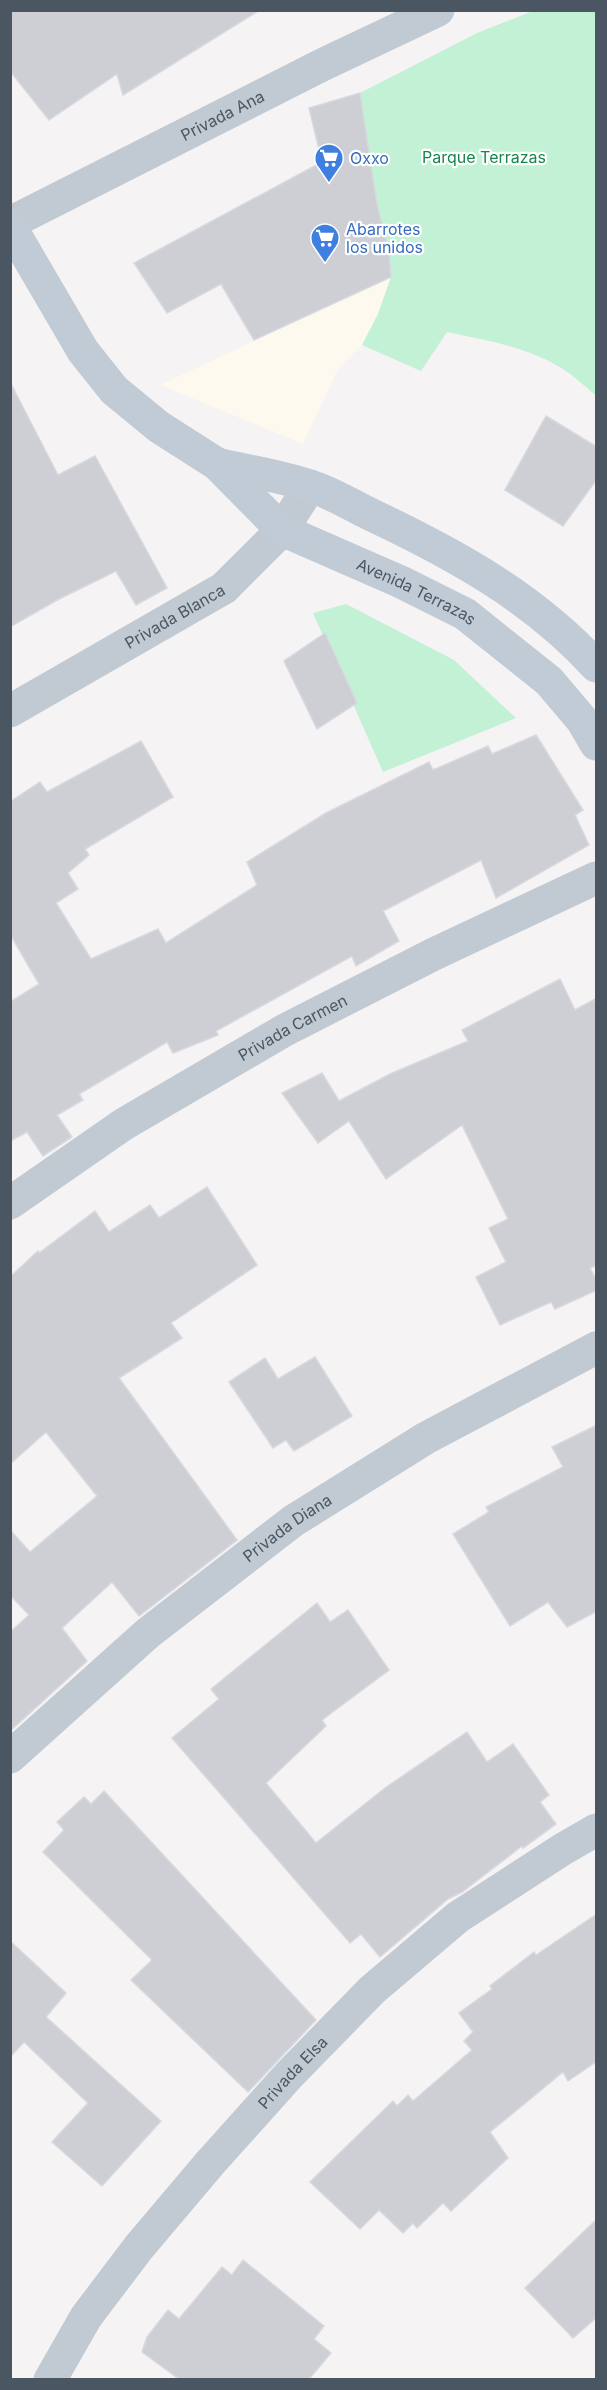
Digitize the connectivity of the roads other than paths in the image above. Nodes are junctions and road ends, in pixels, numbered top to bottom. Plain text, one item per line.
1 (438, 10) edge
2 (10, 225) edge
3 (217, 464) junction
4 (310, 486) junction
5 (282, 530) junction
6 (597, 666) edge
7 (10, 711) edge
8 (597, 744) edge
9 (595, 880) edge
10 (10, 1203) edge
11 (597, 1348) edge
12 (10, 1757) edge
13 (597, 1830) edge
14 (50, 2379) edge

1 - 2 street, Privada Ana
2 - 3 street, Avenida Terrazas
3 - 4 street, Avenida Terrazas
3 - 5 street, Avenida Terrazas
4 - 5 street, Privada Blanca
4 - 6 street, Avenida Terrazas
5 - 7 street, Privada Blanca
5 - 8 street, Avenida Terrazas
9 - 10 street, Privada Carmen
11 - 12 street, Privada Diana
13 - 14 street, Privada Elsa

